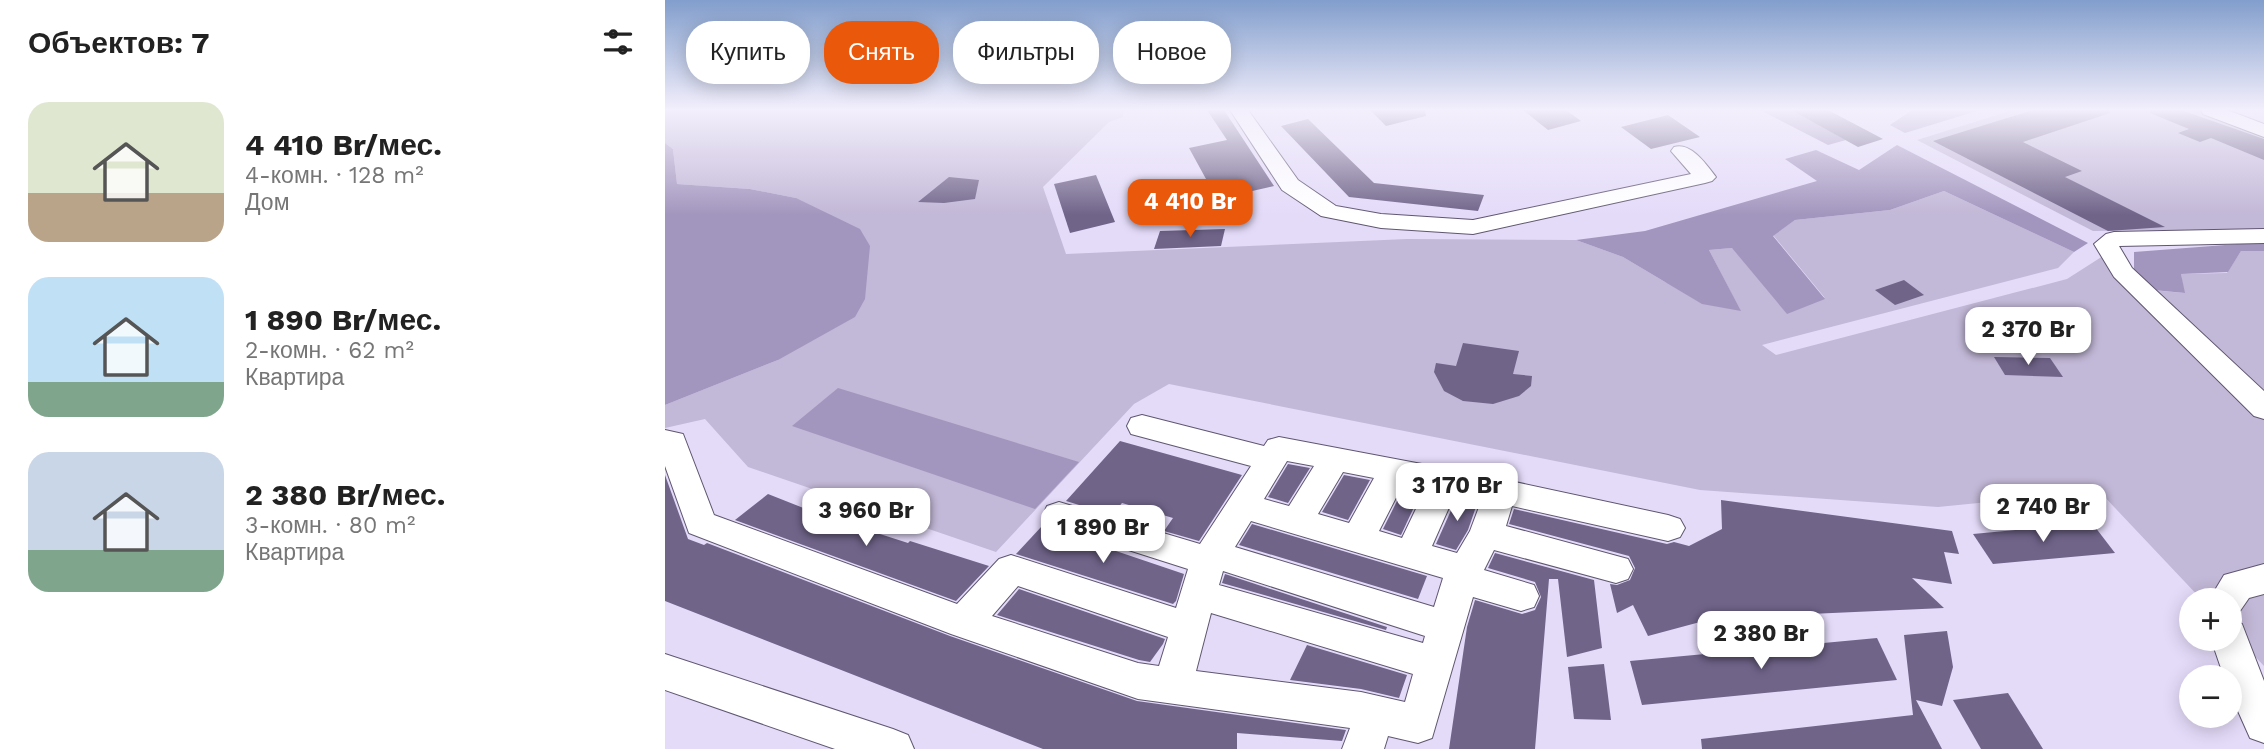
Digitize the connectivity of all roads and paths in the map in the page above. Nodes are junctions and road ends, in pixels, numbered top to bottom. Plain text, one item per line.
1 (1263, 145) edge
2 (1681, 151) dead end
3 (2264, 236) edge
4 (2264, 409) edge
5 (1142, 426) dead end
6 (665, 441) edge
7 (1335, 459) junction
8 (1272, 460) junction
9 (1394, 470) junction
10 (1446, 480) junction
11 (1501, 491) junction
12 (1243, 506) junction
13 (1059, 515) dead end
14 (1297, 522) junction
15 (1668, 528) dead end
16 (1486, 534) junction
17 (1358, 539) junction
18 (1411, 554) junction
19 (1616, 569) dead end
20 (1207, 570) junction
21 (1463, 574) junction
22 (2264, 579) edge
23 (2236, 588) edge
24 (1521, 596) dead end
25 (964, 623) junction
26 (1447, 626) junction
27 (1189, 628) junction
28 (2234, 651) edge
29 (1436, 664) junction
30 (665, 672) edge
31 (1172, 686) junction
32 (2264, 724) edge
33 (1369, 731) edge
34 (893, 749) edge

1 - 2 street
3 - 4 street
5 - 8 street
6 - 25 street
7 - 8 street
7 - 9 street
7 - 14 street
8 - 12 street
9 - 10 street
9 - 17 street
10 - 11 street
10 - 18 street
11 - 15 street
11 - 16 street
12 - 14 street
12 - 20 street
13 - 20 street
14 - 17 street
16 - 19 street
16 - 21 street
17 - 18 street
18 - 21 street
20 - 26 street
20 - 27 street
20 - 29 street
21 - 24 street
21 - 26 street
22 - 23 street
25 - 27 street
25 - 31 street
26 - 29 street
27 - 31 street
28 - 32 street
29 - 33 street
30 - 34 street
31 - 33 street

